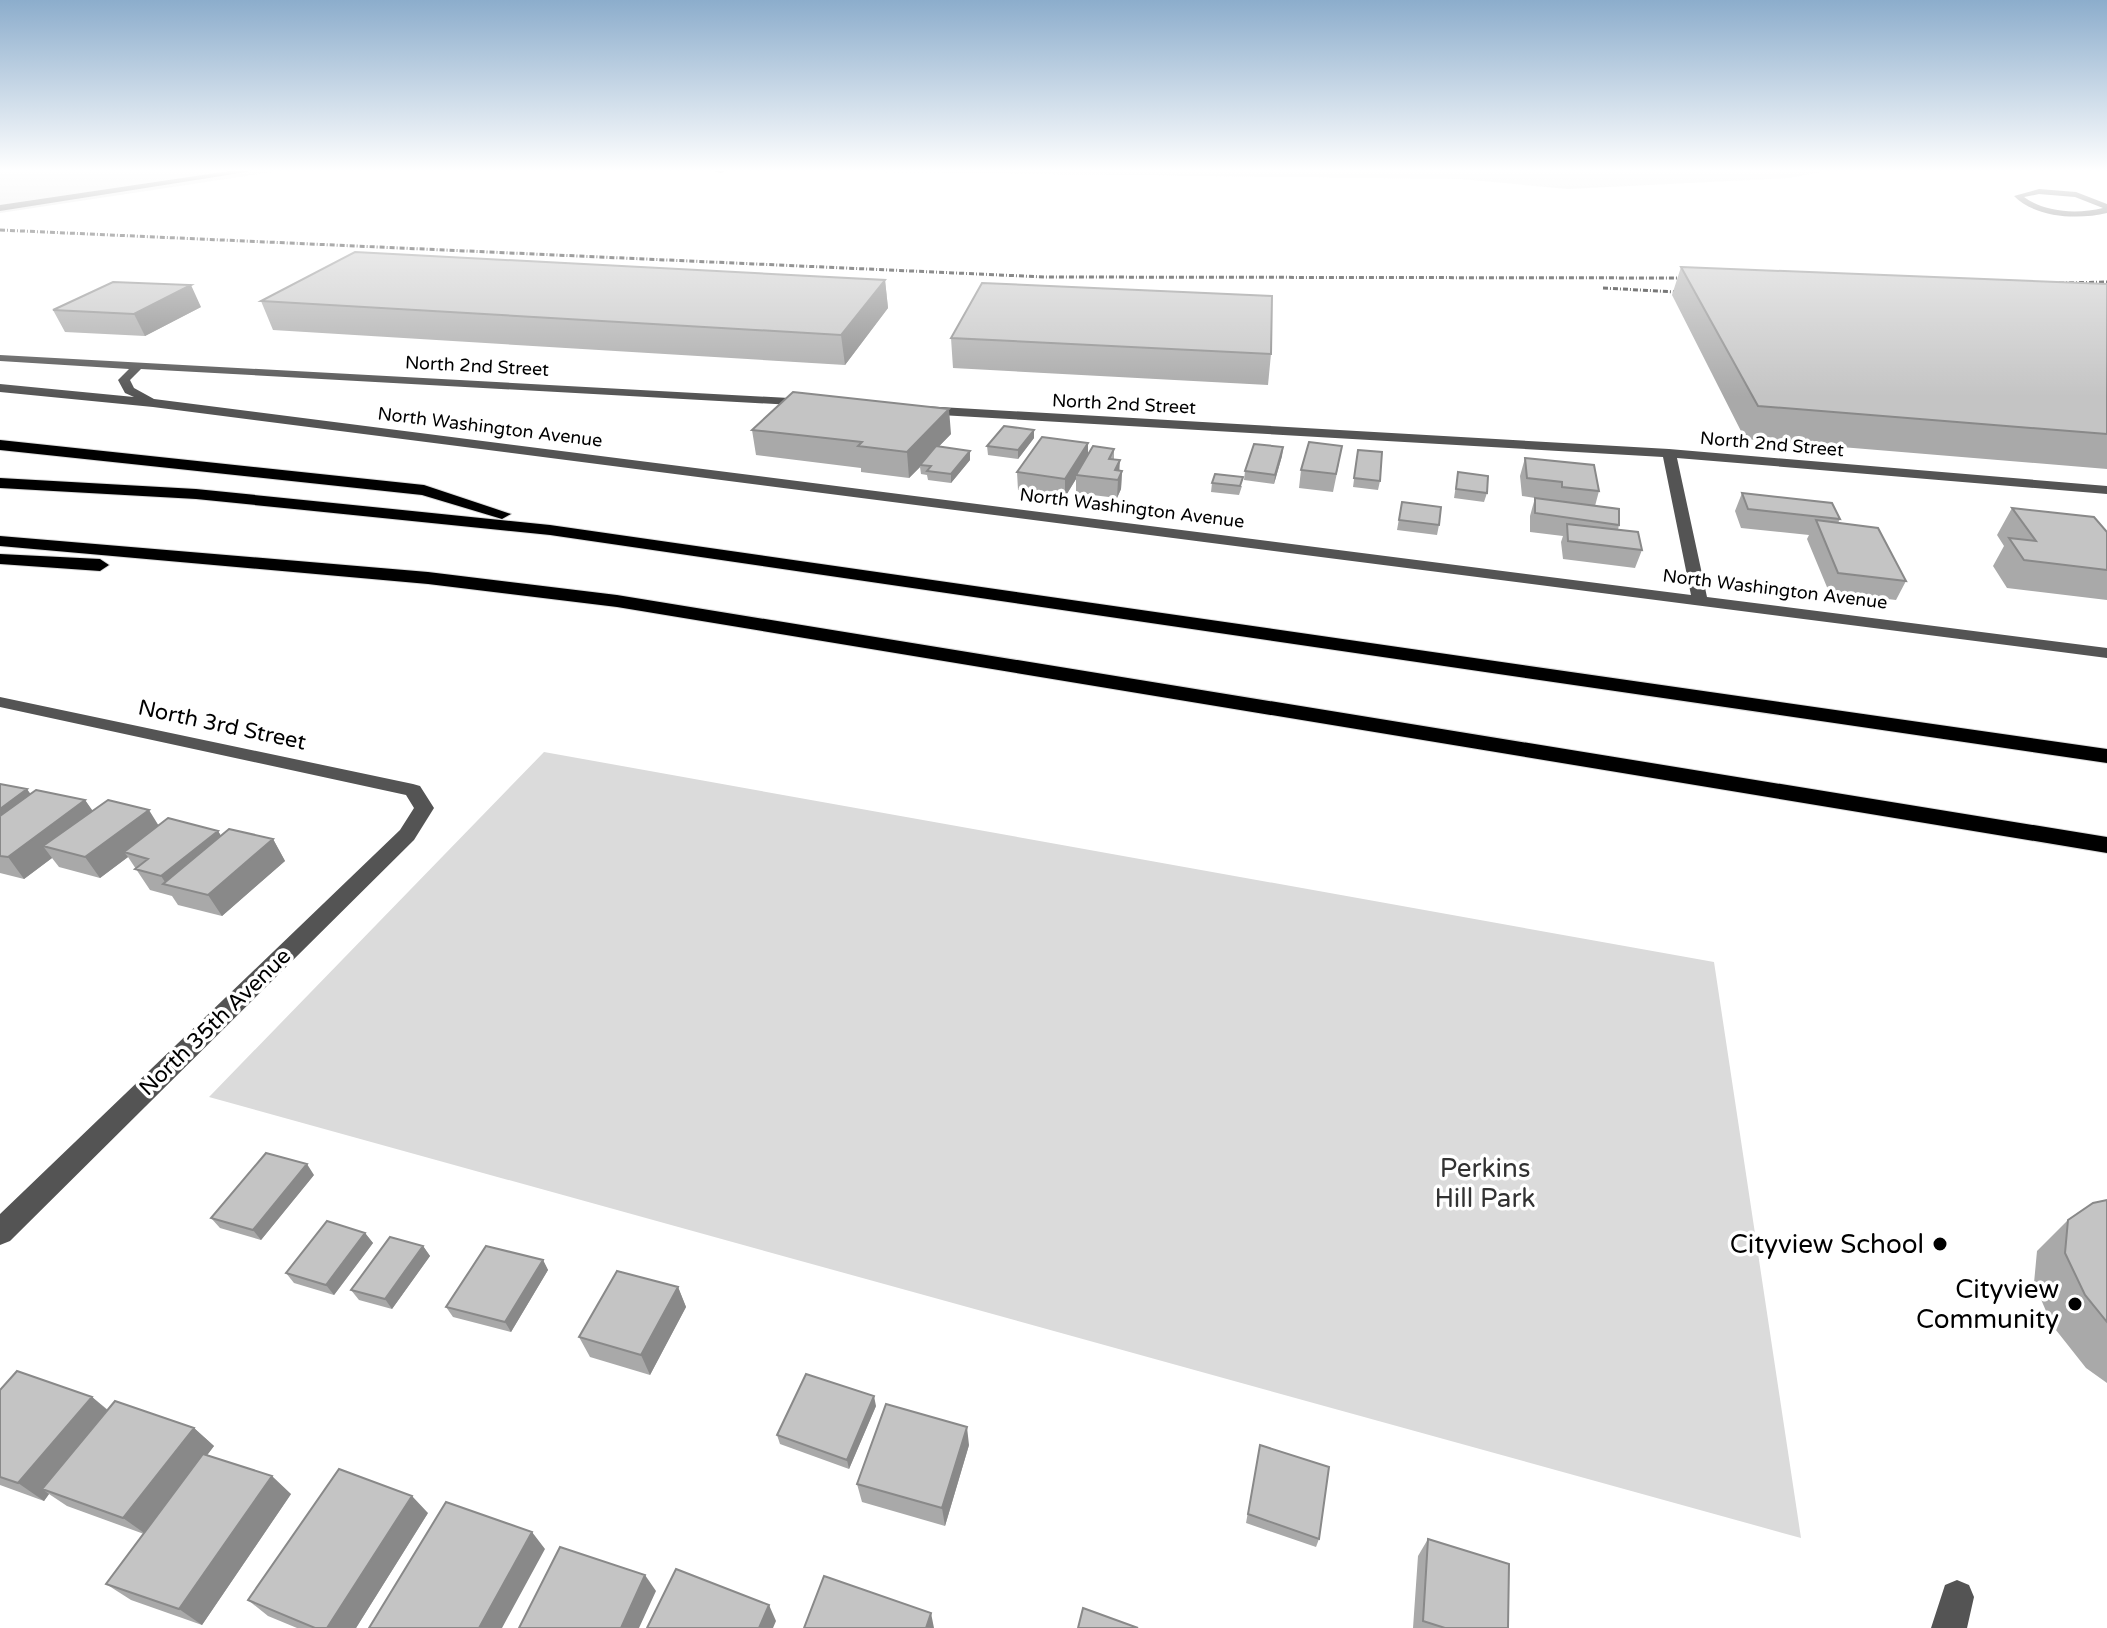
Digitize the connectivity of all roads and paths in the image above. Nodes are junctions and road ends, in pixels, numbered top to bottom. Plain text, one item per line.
1 (0, 358) edge
2 (139, 365) junction
3 (0, 388) edge
4 (153, 403) junction
5 (818, 404) edge
6 (913, 410) edge
7 (0, 445) edge
8 (1669, 453) junction
9 (0, 483) edge
10 (2107, 490) edge
11 (550, 530) junction
12 (0, 541) edge
13 (0, 559) edge
14 (1700, 600) junction
15 (617, 601) junction
16 (2107, 653) edge
17 (0, 702) edge
18 (2107, 756) edge
19 (424, 808) joint
20 (2107, 845) edge
21 (0, 1232) edge

1 - 2 street
2 - 4 street
2 - 5 street, North 2nd Street
3 - 4 street, North Washington Avenue
4 - 14 street, North Washington Avenue
6 - 8 street, North 2nd Street
7 - 11 highway
8 - 10 street, North 2nd Street
8 - 14 street
9 - 11 highway
11 - 18 highway
12 - 15 highway
13 - 15 highway
14 - 16 street, North Washington Avenue
15 - 20 highway
17 - 19 street, North 3rd Street
19 - 21 street, North 35th Avenue

